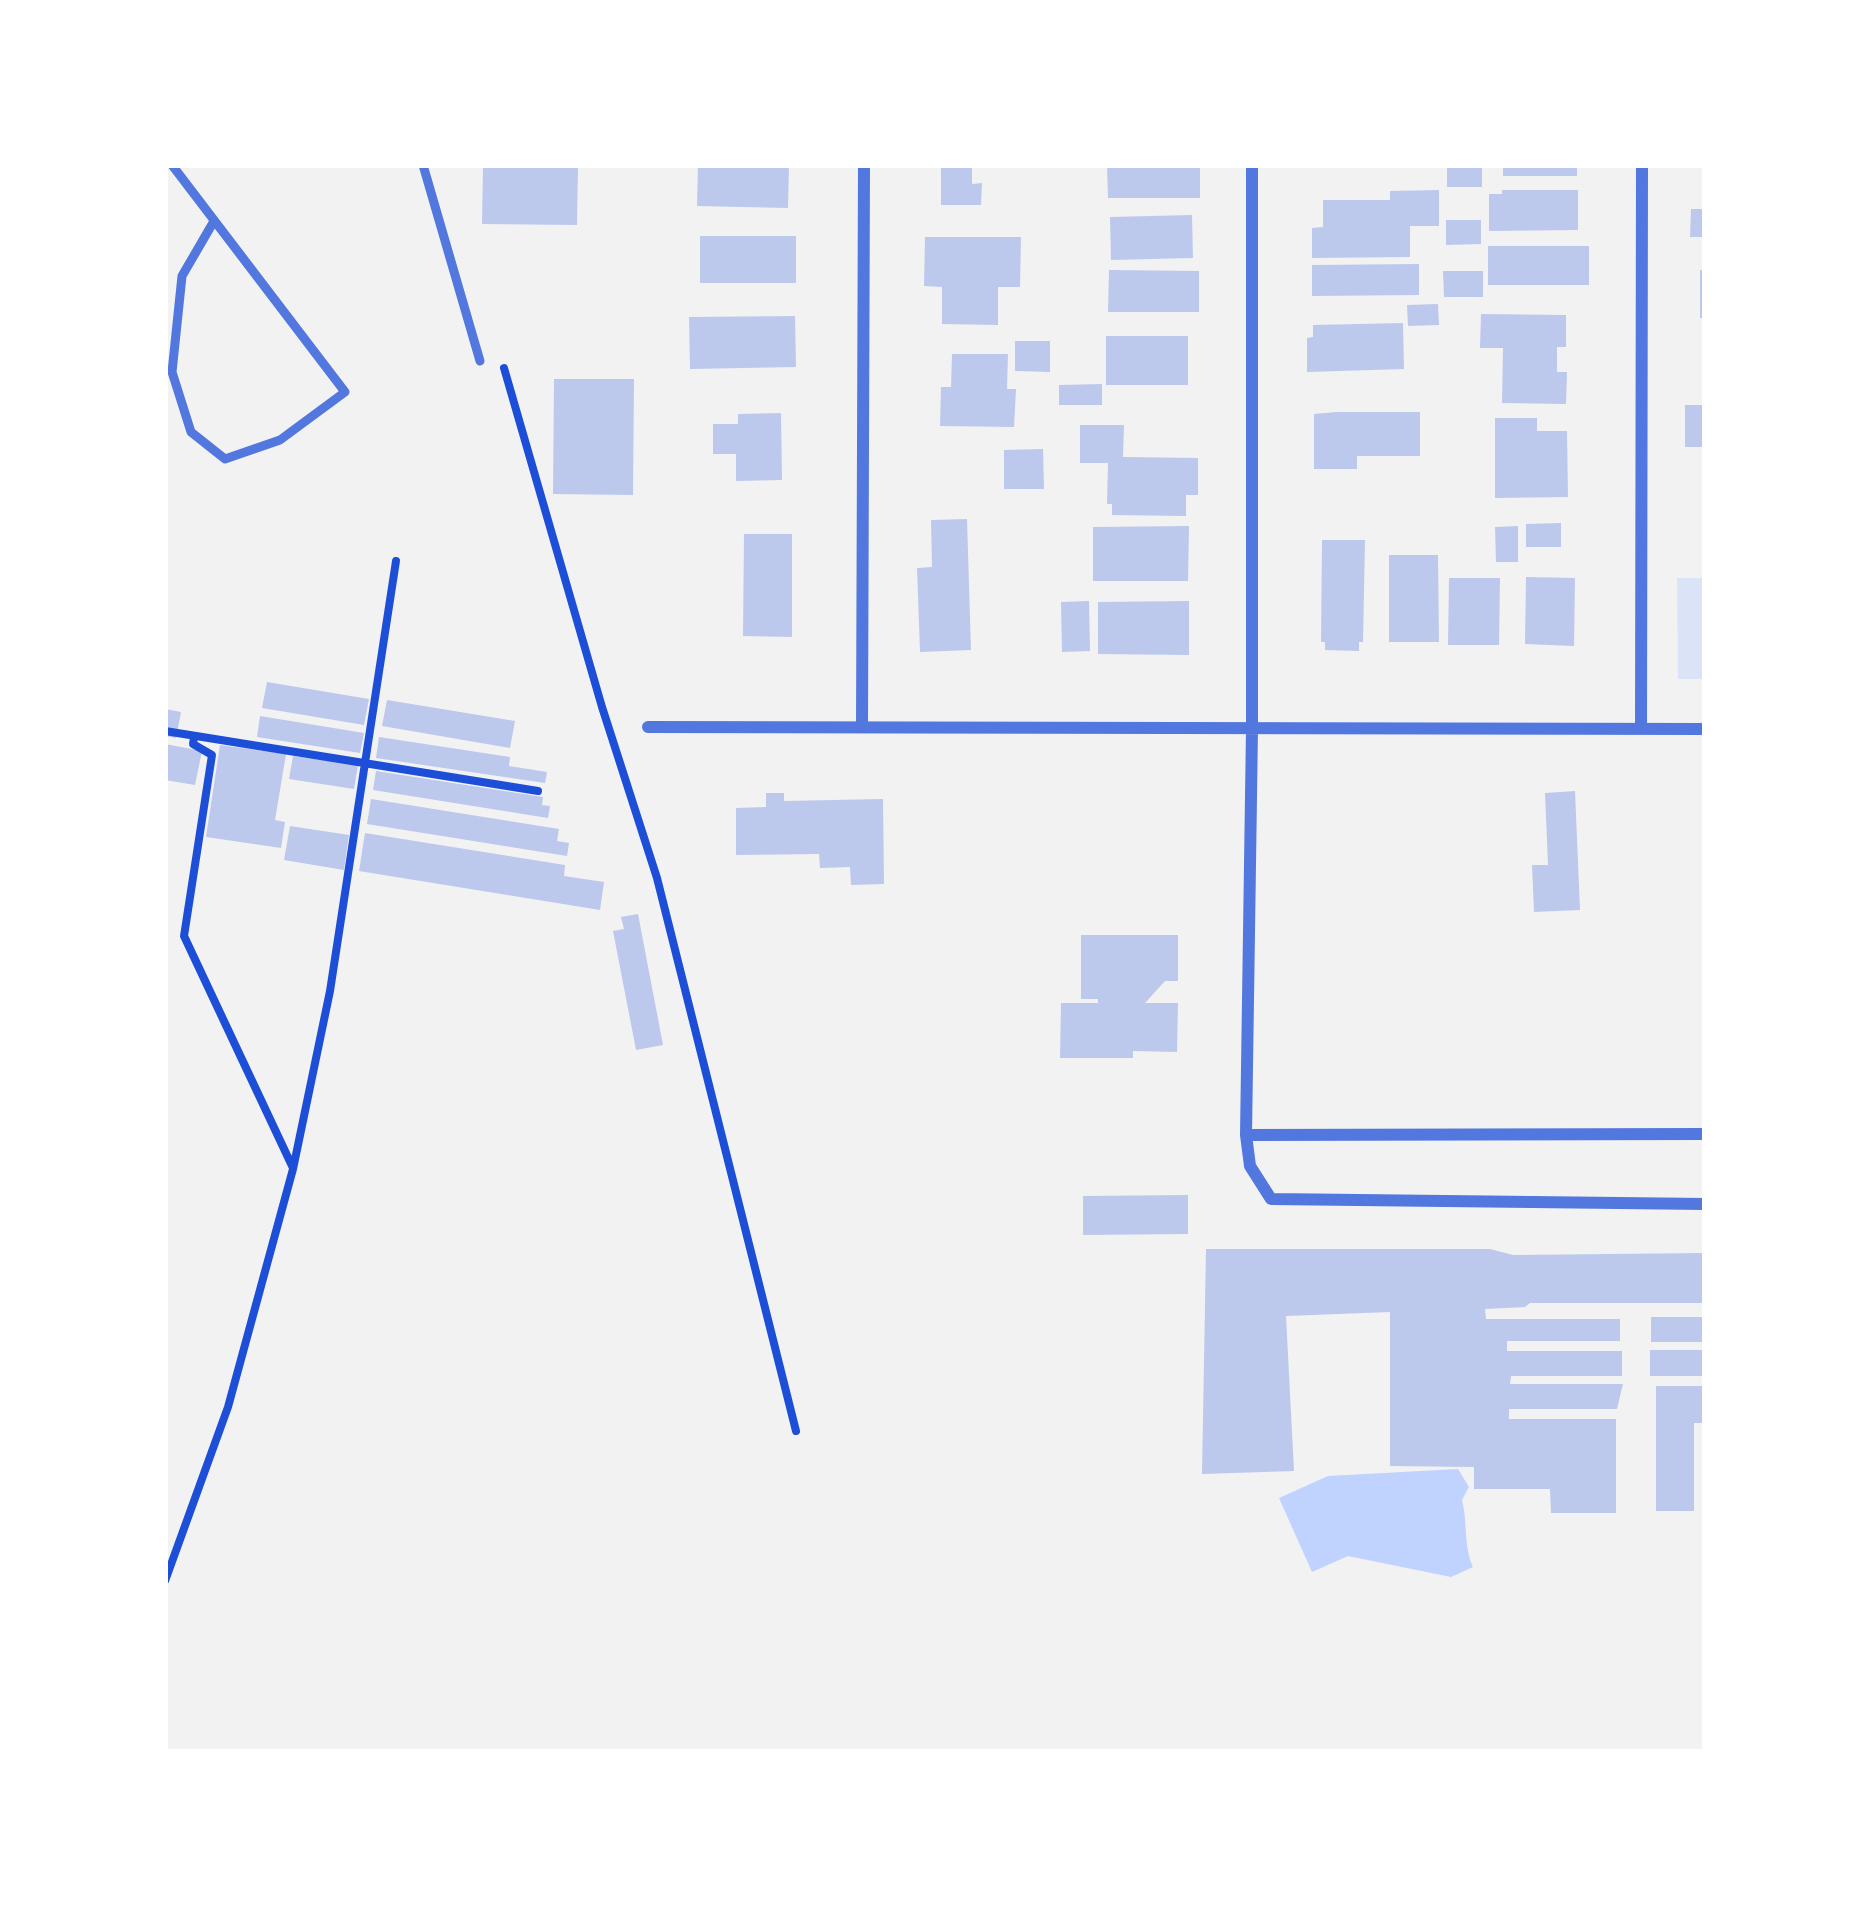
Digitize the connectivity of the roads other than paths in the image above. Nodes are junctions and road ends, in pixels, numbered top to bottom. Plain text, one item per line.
1 (172, 165) edge
2 (423, 165) edge
3 (864, 165) edge
4 (1252, 165) edge
5 (1642, 165) edge
6 (214, 220) junction
7 (480, 362) dead end
8 (648, 727) dead end
9 (862, 728) junction
10 (1252, 729) junction
11 (1641, 729) junction
12 (1705, 729) edge
13 (1705, 1134) edge
14 (1246, 1135) junction
15 (1705, 1204) edge

1 - 6 lane
2 - 7 lane
3 - 9 street
4 - 10 street
5 - 11 street
6 - 6 lane
8 - 9 street
9 - 10 street
10 - 11 street
10 - 14 street
11 - 12 street
13 - 14 street
14 - 15 street

